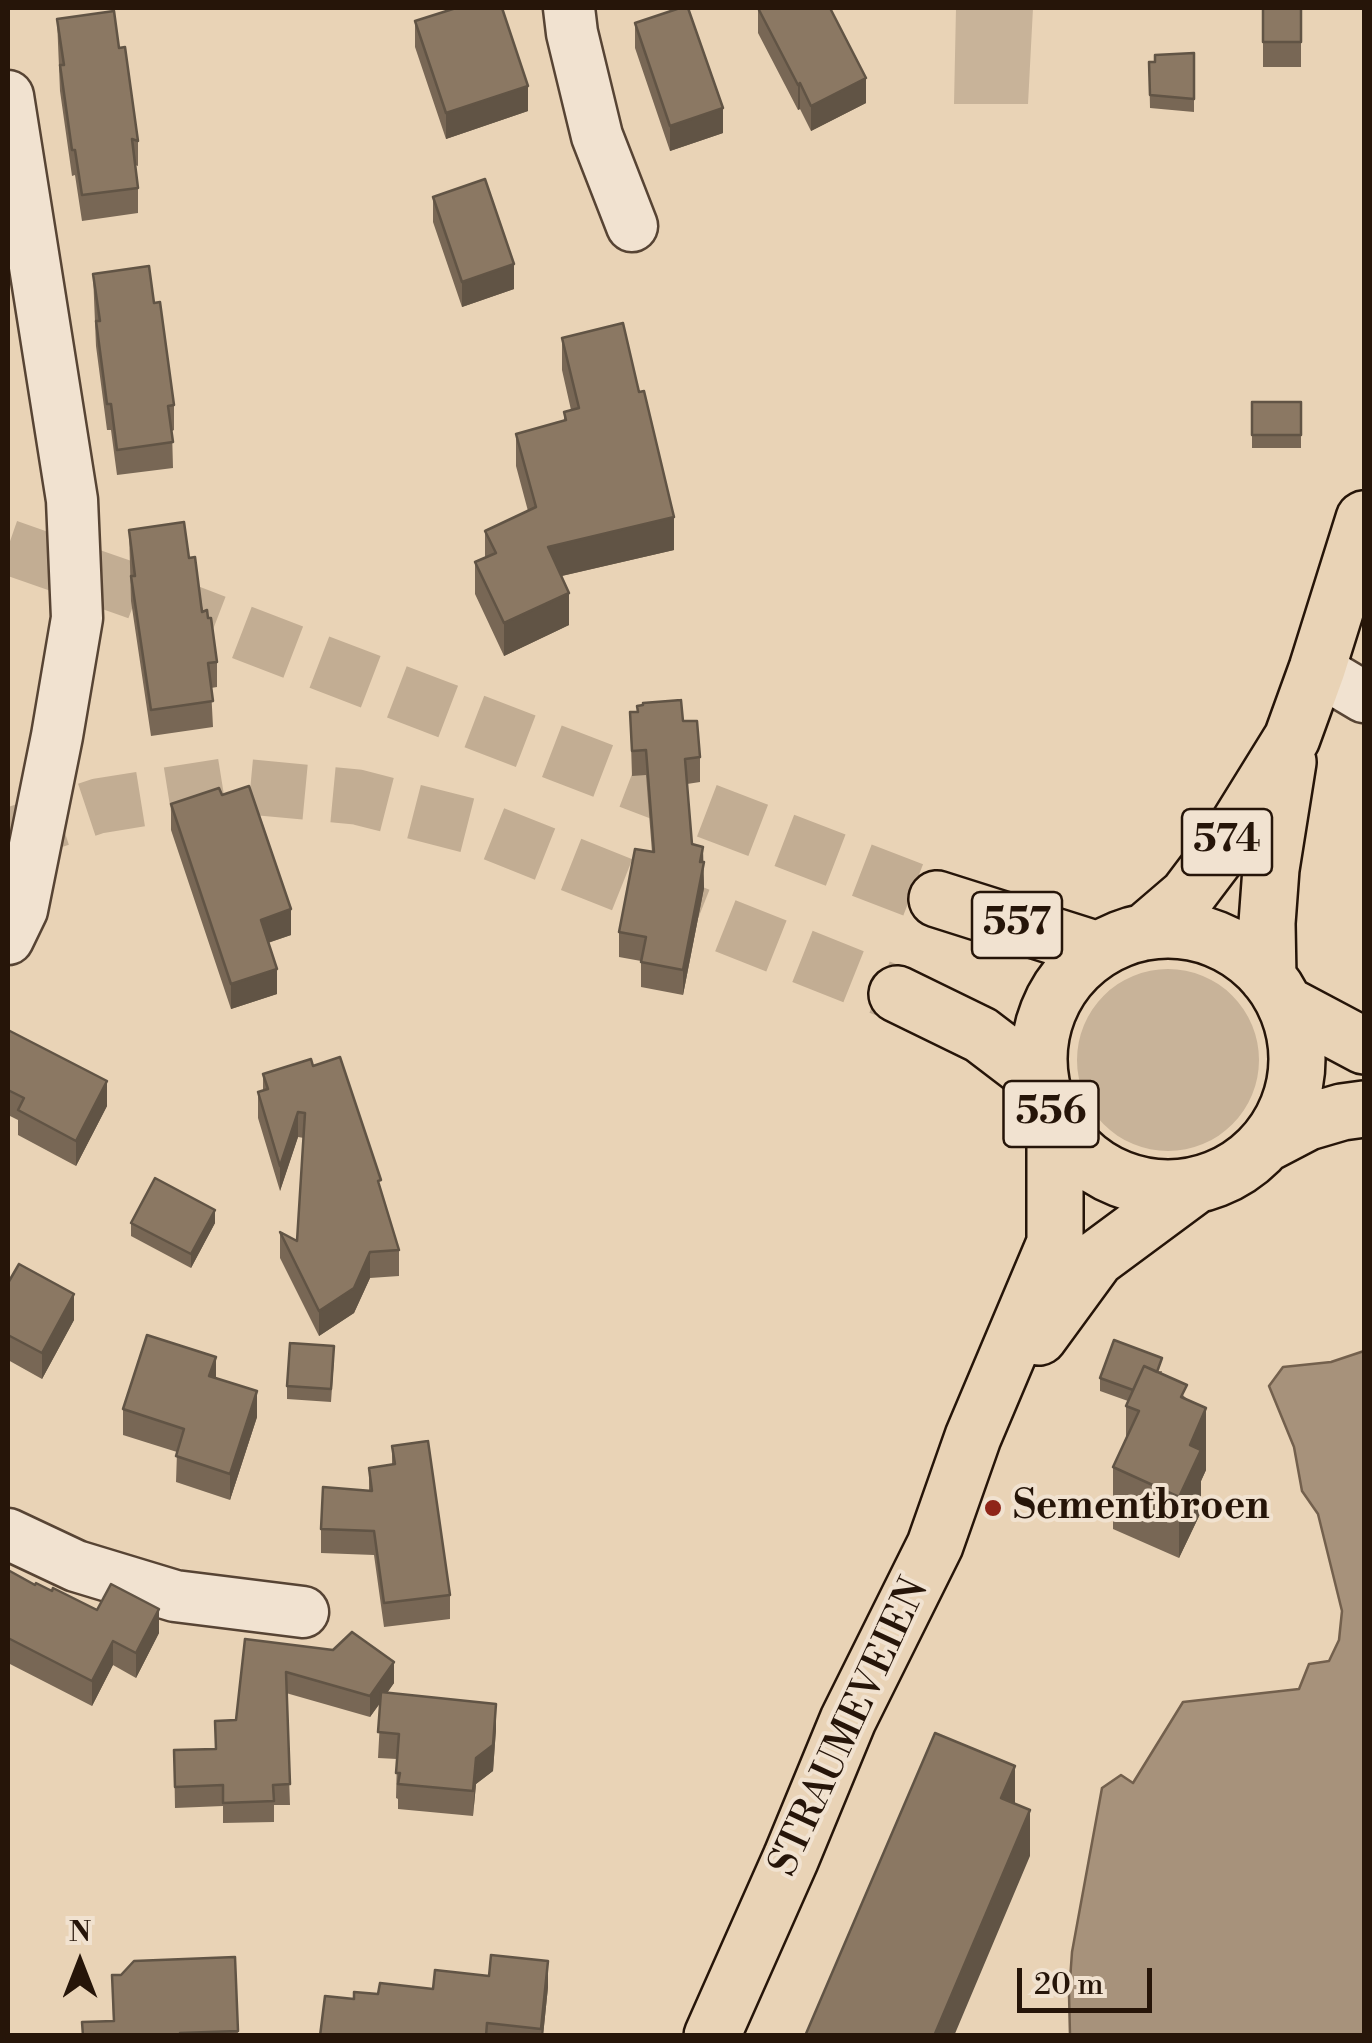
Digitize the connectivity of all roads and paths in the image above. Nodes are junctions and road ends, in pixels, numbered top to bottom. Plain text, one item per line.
1 (569, 8) edge
2 (8, 96) edge
3 (632, 226) dead end
4 (1364, 519) edge
5 (1317, 669) junction
6 (1364, 696) edge
7 (1292, 738) junction
8 (937, 899) tunnel mouth
9 (8, 939) edge
10 (1122, 942) junction
11 (1277, 991) junction
12 (897, 994) tunnel mouth
13 (1364, 1046) edge
14 (1048, 1102) junction
15 (1364, 1109) edge
16 (1264, 1145) junction
17 (1196, 1186) junction
18 (982, 1417) junction
19 (8, 1534) edge
20 (304, 1612) dead end
21 (712, 2036) edge

1 - 3 street
2 - 9 street
4 - 5 main road, 574
5 - 6 street
5 - 7 main road, 574
7 - 10 main road, 574
7 - 11 main road, 574
8 - 10 main road, 557
10 - 11 main road
10 - 14 main road, 556
11 - 13 main road
11 - 16 main road, 556
12 - 14 main road
14 - 17 main road, 556
14 - 18 main road, STRAUMEVEIEN / 556
15 - 16 main road, 556
16 - 17 main road, 556
17 - 18 main road, STRAUMEVEIEN / 556
18 - 21 main road, STRAUMEVEIEN / 556
19 - 20 street

